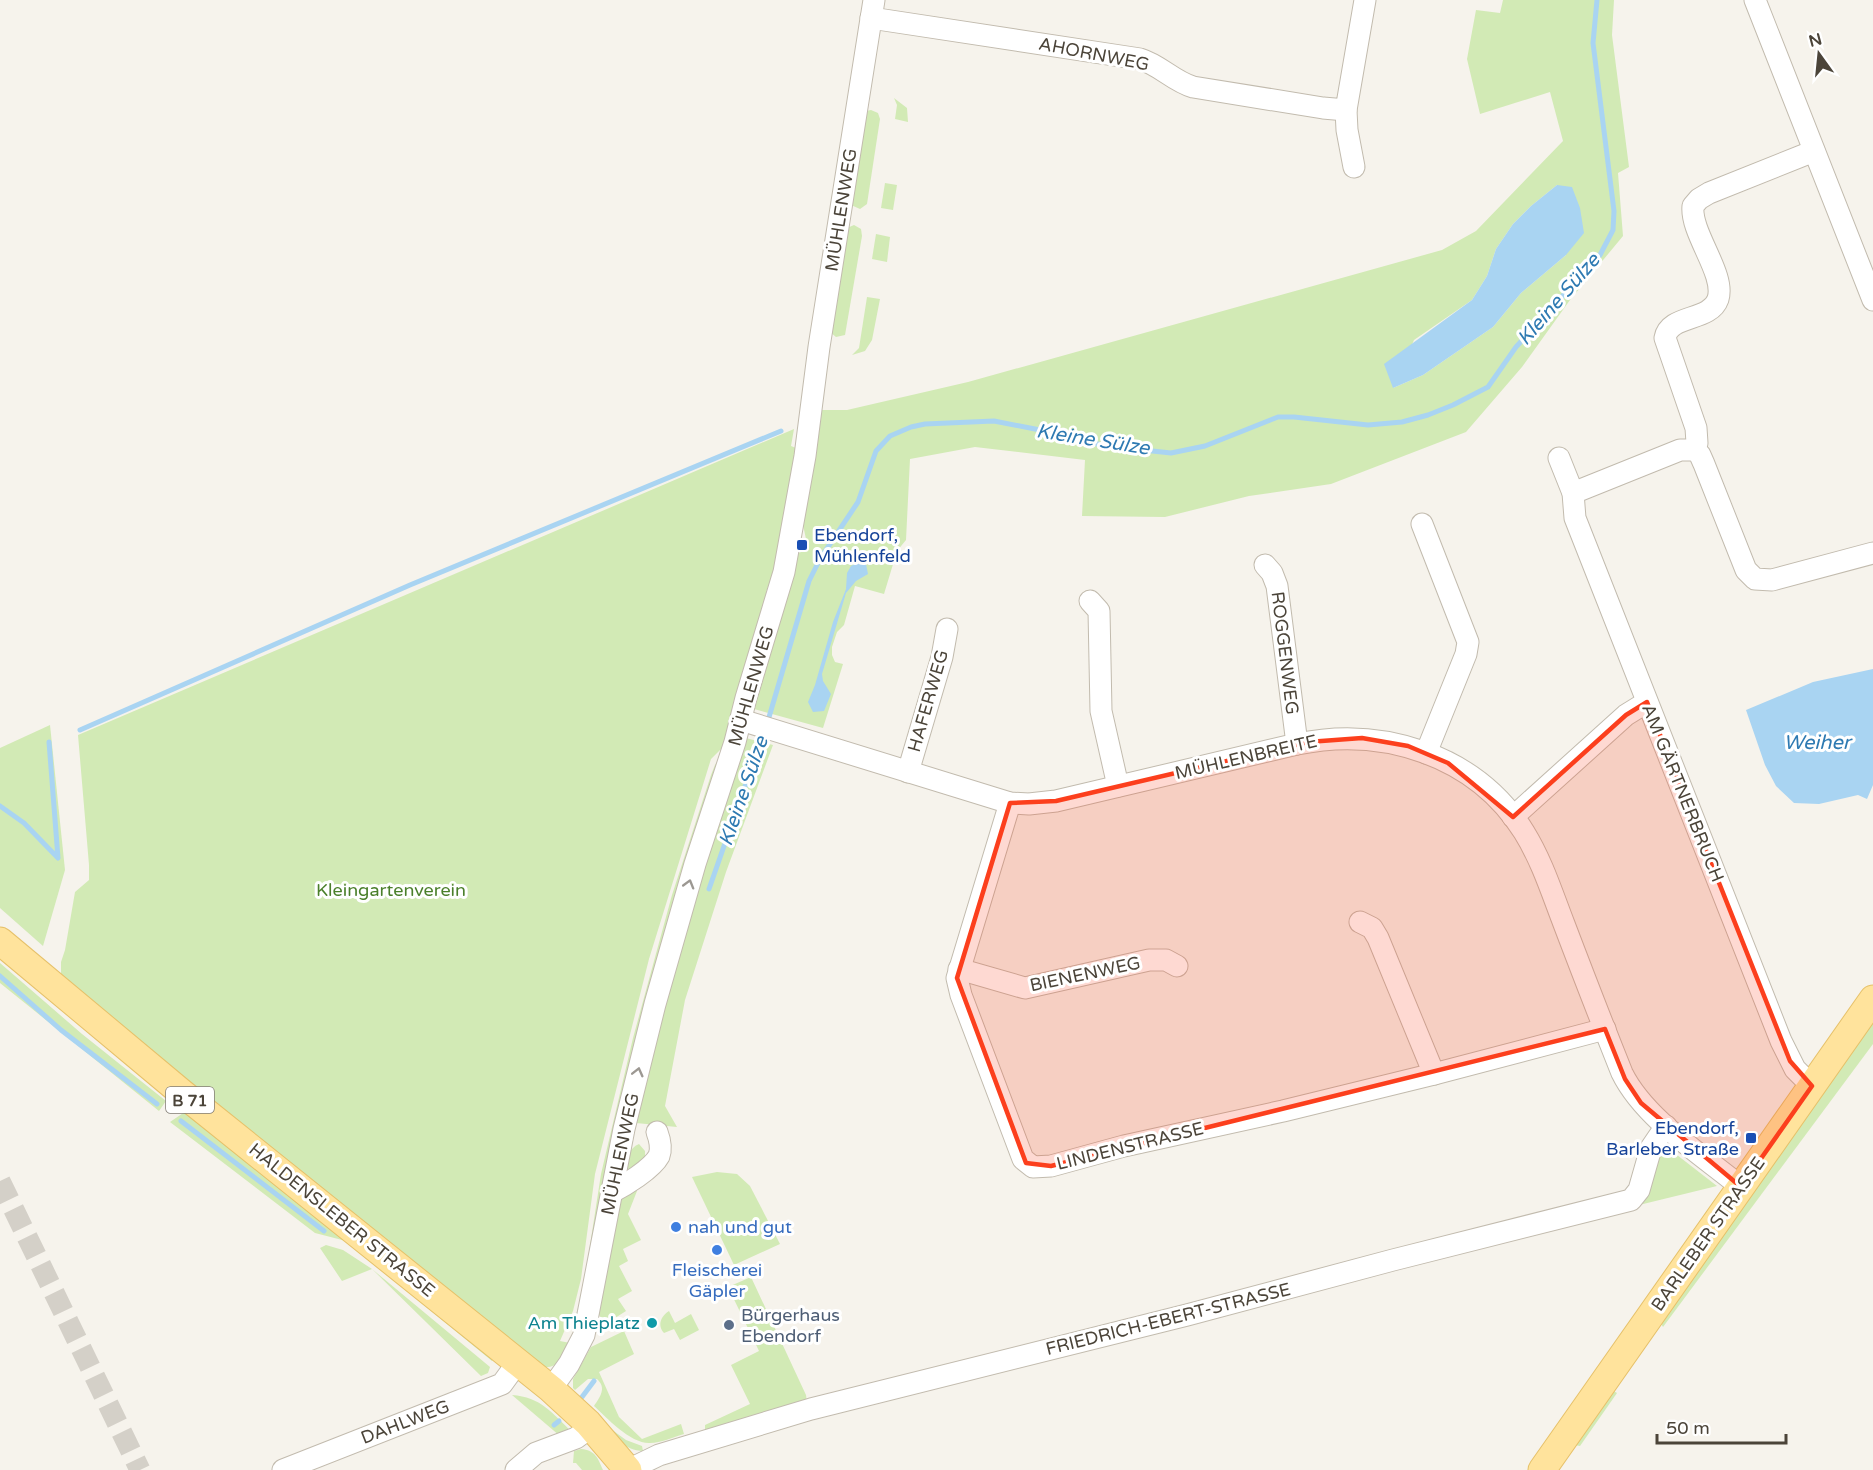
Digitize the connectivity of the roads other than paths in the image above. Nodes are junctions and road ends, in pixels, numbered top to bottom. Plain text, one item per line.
1 (1365, 0) edge
2 (1755, 0) edge
3 (873, 9) edge
4 (1346, 110) junction
5 (1814, 151) junction
6 (1354, 167) dead end
7 (1873, 300) edge
8 (1695, 450) junction
9 (1559, 458) dead end
10 (1574, 493) junction
11 (1422, 524) dead end
12 (1873, 553) edge
13 (1265, 565) dead end
14 (1090, 601) dead end
15 (947, 629) dead end
16 (1647, 702) junction
17 (757, 724) junction
18 (1297, 744) junction
19 (1426, 753) junction
20 (908, 772) junction
21 (1118, 786) junction
22 (1010, 803) junction
23 (1513, 818) junction
24 (1360, 921) dead end
25 (0, 941) edge
26 (1177, 966) dead end
27 (959, 969) junction
28 (1873, 999) edge
29 (1605, 1029) junction
30 (1434, 1074) junction
31 (1812, 1086) junction
32 (1666, 1126) junction
33 (657, 1132) dead end
34 (1741, 1187) junction
35 (612, 1192) junction
36 (518, 1362) junction
37 (556, 1393) junction
38 (587, 1422) junction
39 (283, 1470) edge
40 (516, 1470) edge
41 (628, 1470) edge
42 (1542, 1470) edge

1 - 4 street
2 - 5 street
3 - 4 street, AHORNWEG
3 - 17 street, MÜHLENWEG
4 - 6 street
5 - 7 street
5 - 8 street
8 - 10 street
8 - 12 street
9 - 10 street, AM GÄRTNERBRUCH
10 - 16 street, AM GÄRTNERBRUCH
11 - 19 street
13 - 18 street, ROGGENWEG
14 - 21 street
15 - 20 street, HAFERWEG
16 - 23 street
16 - 31 street, AM GÄRTNERBRUCH
17 - 20 street, MÜHLENBREITE
35 -> 17 street, MÜHLENWEG
18 - 19 street, MÜHLENBREITE
18 - 21 street, MÜHLENBREITE
19 - 23 street, MÜHLENBREITE
20 - 22 street, MÜHLENBREITE
21 - 22 street, MÜHLENBREITE
22 - 27 street, LINDENSTRASSE
23 - 29 street, MÜHLENBREITE
24 - 30 street
25 - 36 main road, HALDENSLEBER STRASSE / B 71
26 - 27 street, BIENENWEG
27 - 30 street, LINDENSTRASSE
28 - 31 main road, BARLEBER STRASSE
29 - 30 street, LINDENSTRASSE
29 - 32 street, MÜHLENBREITE
31 - 34 main road, BARLEBER STRASSE
32 - 34 street, MÜHLENBREITE
32 - 41 street, FRIEDRICH-EBERT-STRASSE
33 - 35 street
34 - 42 main road, BARLEBER STRASSE
35 - 37 street, MÜHLENWEG
36 - 37 main road, HALDENSLEBER STRASSE / B 71
36 - 39 street, DAHLWEG
37 - 38 main road, HALDENSLEBER STRASSE / B 71
38 - 40 street
38 - 41 main road, HALDENSLEBER STRASSE / B 71

